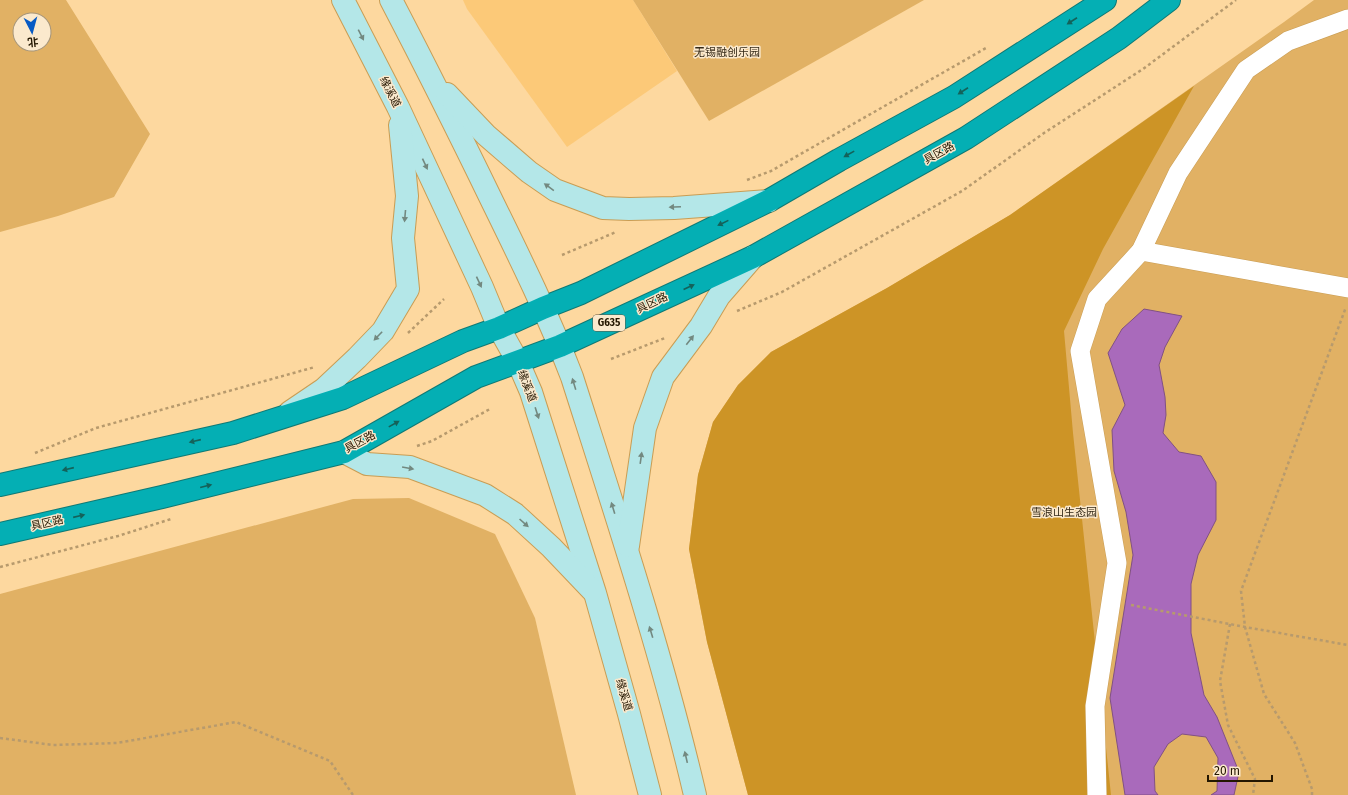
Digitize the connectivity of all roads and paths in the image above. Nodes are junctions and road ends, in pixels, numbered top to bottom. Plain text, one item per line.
1 (343, 0) edge
2 (391, 0) edge
3 (1105, 0) edge
4 (1169, 0) edge
5 (1236, 0) edge
6 (1348, 19) edge
7 (991, 45) dead end
8 (431, 77) junction
9 (398, 107) junction
10 (743, 181) dead end
11 (770, 200) junction
12 (618, 231) dead end
13 (1140, 251) junction
14 (562, 254) dead end
15 (753, 257) junction
16 (1348, 288) edge
17 (444, 299) dead end
18 (1348, 302) edge
19 (543, 308) junction
20 (701, 326) junction
21 (499, 328) junction
22 (667, 336) dead end
23 (404, 337) dead end
24 (560, 346) junction
25 (611, 359) dead end
26 (518, 362) junction
27 (320, 366) dead end
28 (281, 418) junction
29 (344, 452) junction
30 (33, 454) dead end
31 (0, 484) edge
32 (0, 534) edge
33 (627, 552) junction
34 (595, 593) junction
35 (1111, 601) junction
36 (1230, 624) junction
37 (1245, 627) junction
38 (1348, 645) edge
39 (0, 738) edge
40 (353, 795) edge
41 (650, 795) edge
42 (696, 795) edge
43 (1097, 795) edge
44 (1253, 795) edge
45 (1312, 795) edge

1 -> 9 main road, 缘溪道
2 - 8 main road
3 -> 11 highway
4 - 15 highway, 具区路 / G635
5 - 20 path
6 - 13 street
7 - 10 path
11 -> 8 main road
8 - 19 main road
9 -> 21 main road, 缘溪道
9 -> 28 main road
11 -> 19 highway
12 - 14 path
13 - 16 street
13 - 35 street
15 - 20 main road
24 -> 15 highway, 具区路 / G635
17 - 23 path
18 - 37 path
19 - 21 highway
19 - 24 main road
33 -> 20 main road
21 - 26 main road, 缘溪道
21 - 28 highway
22 - 25 path
24 - 26 highway, 具区路 / G635
33 -> 24 main road
29 -> 26 highway, 具区路 / G635
26 -> 34 main road, 缘溪道
27 - 30 path
28 -> 31 highway
32 -> 29 highway, 具区路 / G635
29 -> 34 main road
42 -> 33 main road
34 - 41 main road, 缘溪道
35 - 36 path
35 - 43 street
36 - 37 path
36 - 44 path
37 - 38 path
37 - 45 path
39 - 40 path

